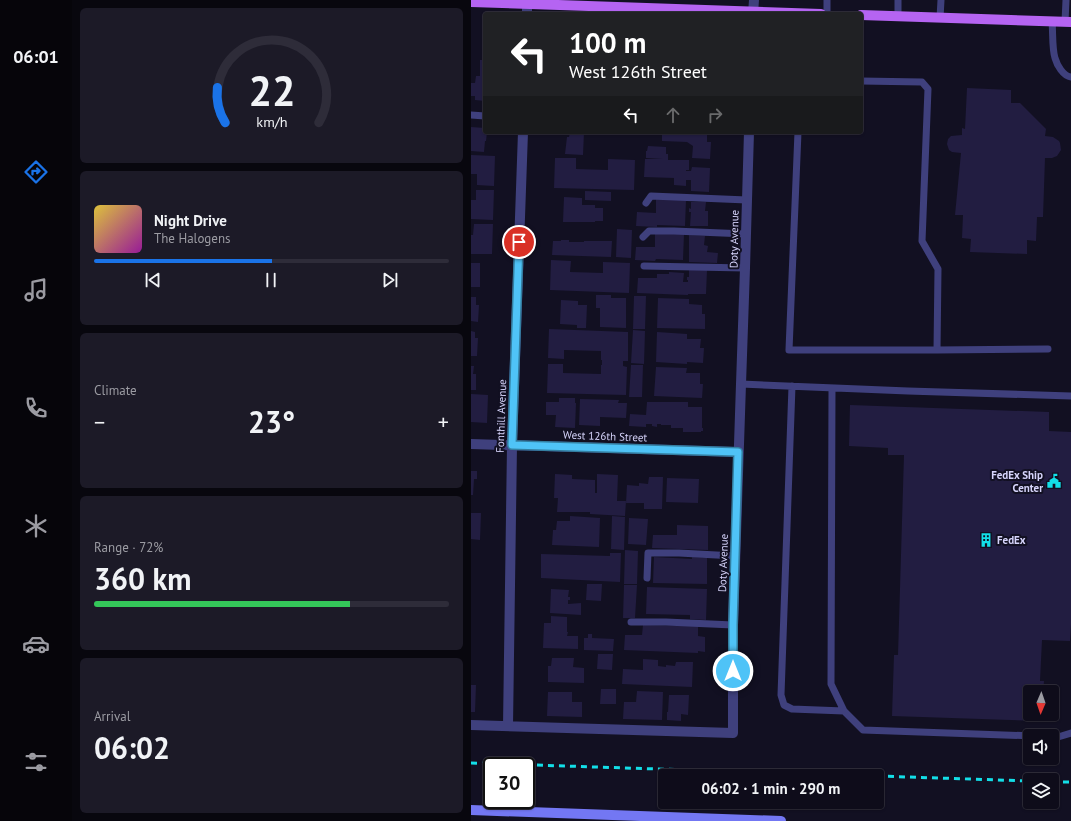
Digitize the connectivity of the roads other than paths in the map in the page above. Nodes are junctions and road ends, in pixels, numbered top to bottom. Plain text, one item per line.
1 (754, 0) edge
2 (827, 0) edge
3 (898, 0) edge
4 (941, 0) edge
5 (1066, 0) edge
6 (492, 1) edge
7 (471, 2) edge
8 (527, 4) junction
9 (527, 12) edge
10 (728, 12) edge
11 (753, 12) edge
12 (827, 12) edge
13 (863, 15) edge
14 (898, 16) junction
15 (940, 18) junction
16 (1052, 22) junction
17 (1068, 22) edge
18 (1071, 77) edge
19 (863, 81) edge
20 (471, 115) edge
21 (483, 116) edge
22 (523, 134) edge
23 (749, 134) edge
24 (798, 134) edge
25 (747, 200) junction
26 (646, 203) dead end
27 (746, 234) junction
28 (643, 237) dead end
29 (644, 266) dead end
30 (745, 268) junction
31 (1048, 348) dead end
32 (937, 350) junction
33 (741, 384) junction
34 (792, 386) junction
35 (832, 388) junction
36 (1071, 396) edge
37 (471, 444) edge
38 (512, 445) junction
39 (738, 452) junction
40 (735, 556) junction
41 (647, 578) dead end
42 (631, 622) dead end
43 (733, 625) junction
44 (844, 711) junction
45 (471, 724) edge
46 (508, 726) junction
47 (1071, 733) edge
48 (1023, 736) edge
49 (1059, 737) edge
50 (471, 810) edge
51 (677, 819) edge
52 (781, 821) edge

1 - 11 street
2 - 12 lane
3 - 14 lane
4 - 15 lane
5 - 17 lane
6 - 7 main road
6 - 8 main road
8 - 9 street
8 - 10 main road
13 - 14 main road
14 - 15 main road
15 - 16 main road
16 - 17 main road
16 - 18 lane
19 - 32 lane
20 - 21 lane
22 - 38 street, Fonthill Avenue
23 - 25 street, Doty Avenue
24 - 32 lane
25 - 26 lane
25 - 27 street, Doty Avenue
27 - 28 lane
27 - 30 street, Doty Avenue
29 - 30 lane
30 - 33 street, Doty Avenue
31 - 32 lane
33 - 34 lane
33 - 39 street, Doty Avenue
34 - 35 lane
34 - 44 lane
35 - 36 lane
35 - 44 lane
37 - 38 street, West 126th Street
38 - 39 street, West 126th Street
38 - 46 street, Fonthill Avenue
39 - 40 street, Doty Avenue
40 - 41 lane
40 - 43 street, Doty Avenue
42 - 43 lane
43 - 46 street, Doty Avenue
44 - 48 lane
45 - 46 street, Doty Avenue
47 - 49 lane
50 - 51 street
51 - 52 street

